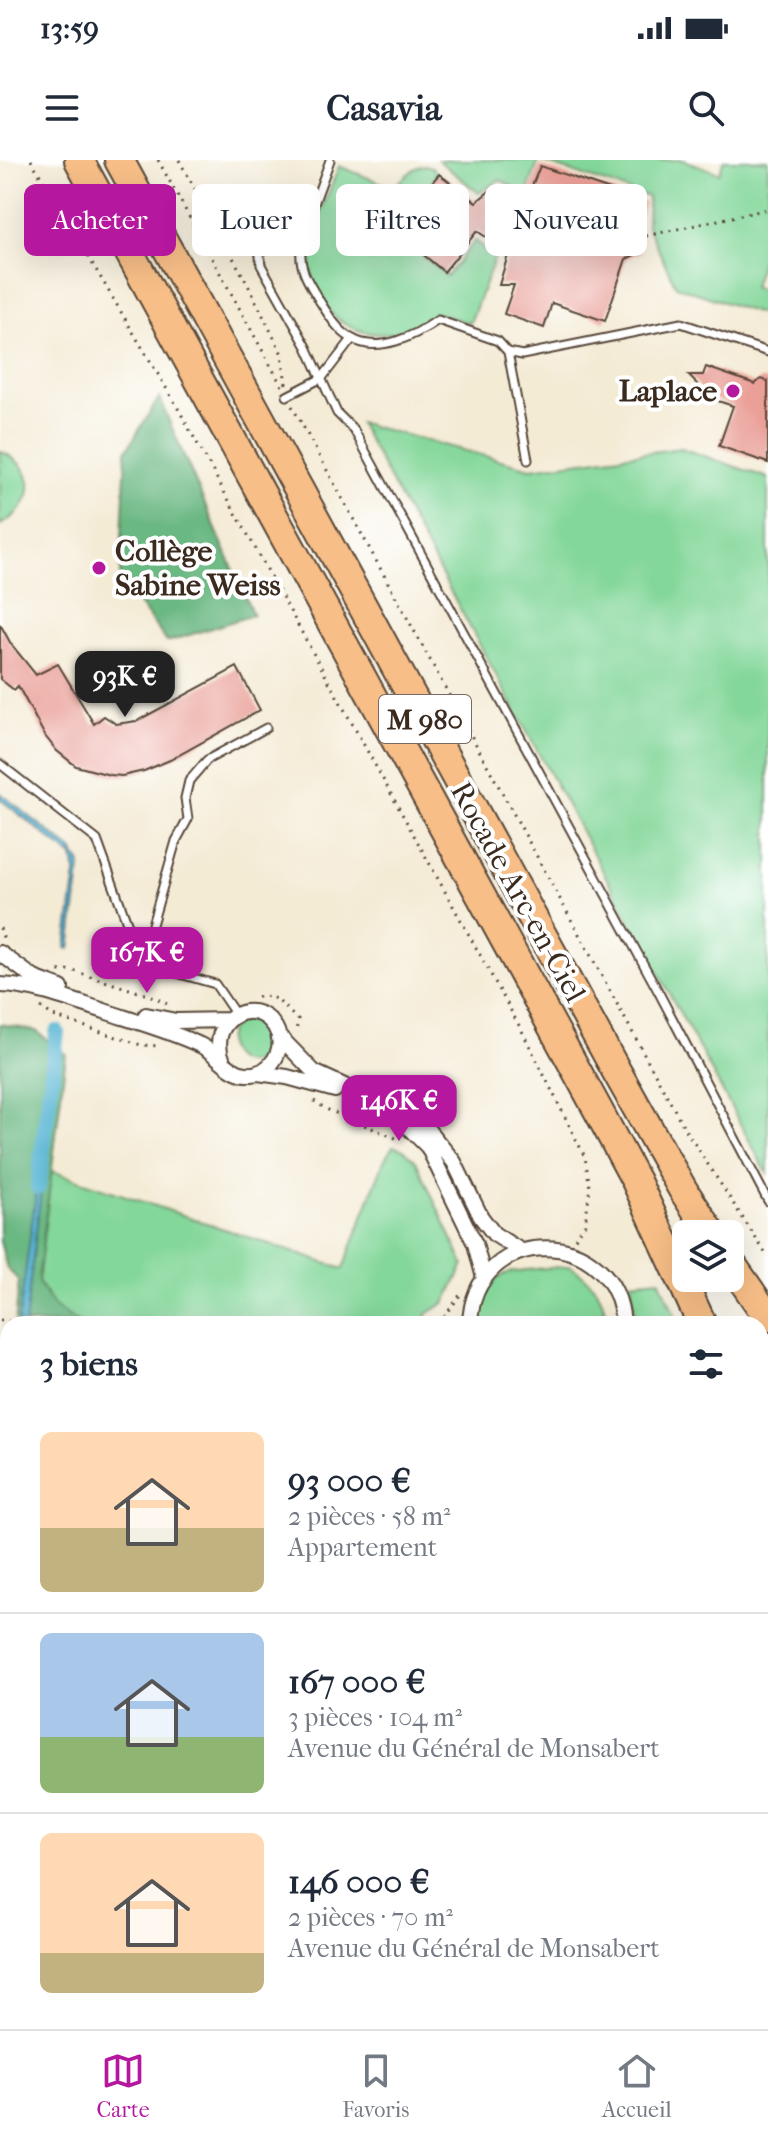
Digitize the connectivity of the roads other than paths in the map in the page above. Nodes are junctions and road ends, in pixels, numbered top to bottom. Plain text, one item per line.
1 (79, 160) edge
2 (119, 160) edge
3 (330, 160) edge
4 (260, 256) edge
5 (352, 339) junction
6 (508, 352) junction
7 (768, 352) edge
8 (322, 378) junction
9 (287, 396) road end
10 (528, 460) dead end
11 (266, 728) dead end
12 (0, 764) edge
13 (0, 953) edge
14 (141, 963) junction
15 (0, 985) edge
16 (63, 993) junction
17 (231, 1012) junction
18 (279, 1036) junction
19 (223, 1061) junction
20 (258, 1073) junction
21 (768, 1201) edge
22 (703, 1220) edge
23 (521, 1251) junction
24 (484, 1278) junction
25 (744, 1282) edge
26 (471, 1316) edge
27 (622, 1316) edge
28 (698, 1316) edge
29 (767, 1316) edge

1 - 28 highway, Rocade Arc-en-Ciel / M 980
2 - 22 highway, Rocade Arc-en-Ciel / M 980
3 - 5 lane
4 - 8 lane
5 - 6 lane
5 - 8 lane
6 - 7 lane
6 - 10 lane
8 - 9 lane
8 - 21 lane
11 - 14 lane
12 - 14 lane
13 - 16 street
14 - 17 lane
15 - 16 street
16 - 17 street
16 - 19 street
17 - 18 street
17 - 19 street
18 - 20 street
18 - 23 street
19 - 20 street
20 - 24 street
23 - 24 street
23 - 27 street
24 - 26 street
25 - 29 highway

